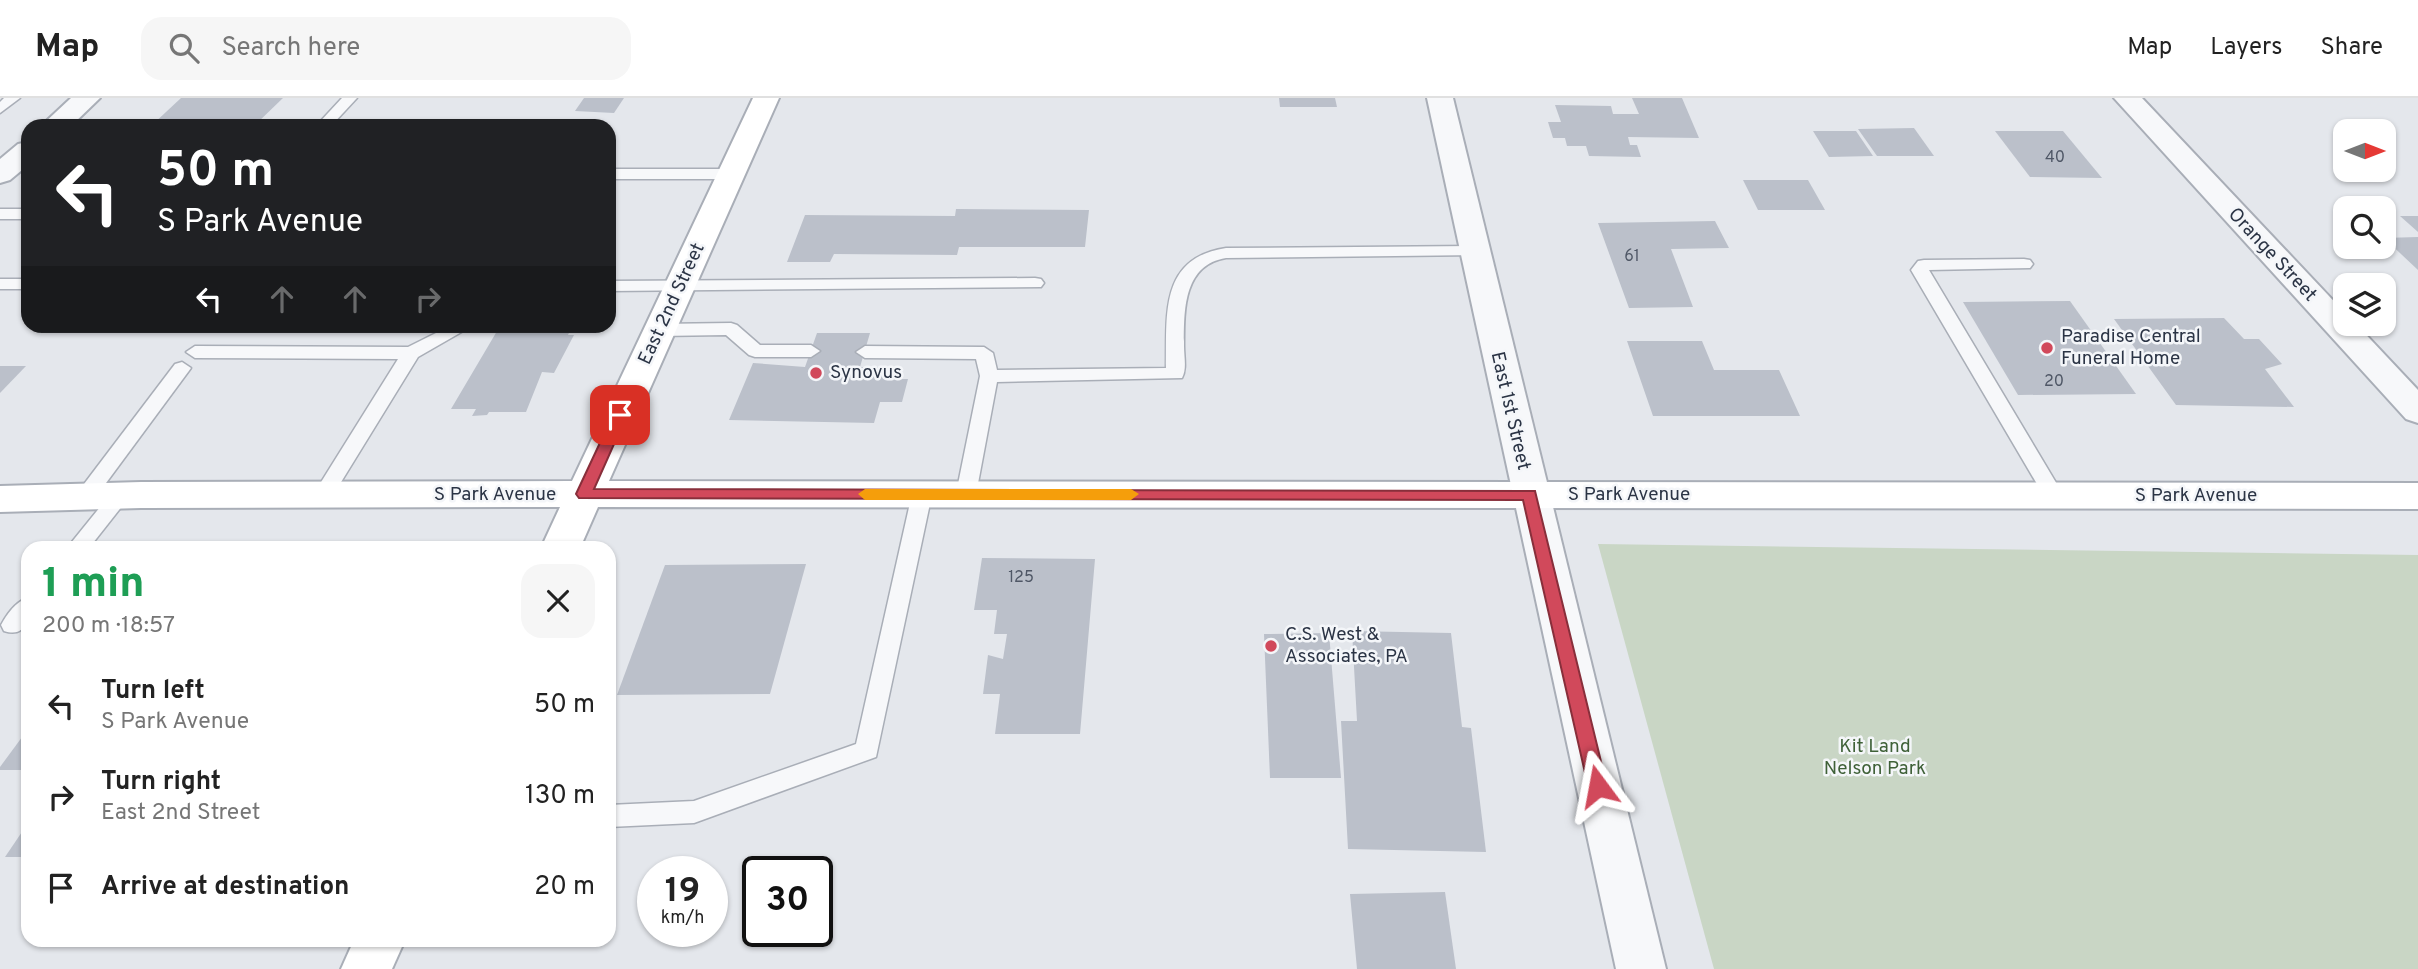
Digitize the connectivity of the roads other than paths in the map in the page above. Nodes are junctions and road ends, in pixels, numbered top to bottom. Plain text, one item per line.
1 (13, 98) edge
2 (87, 98) edge
3 (350, 98) edge
4 (766, 98) edge
5 (1440, 98) edge
6 (2127, 98) edge
7 (0, 109) edge
8 (63, 119) edge
9 (330, 119) edge
10 (21, 155) edge
11 (0, 174) edge
12 (616, 174) edge
13 (731, 174) junction
14 (0, 214) edge
15 (21, 214) edge
16 (1473, 251) junction
17 (2024, 264) dead end
18 (0, 284) edge
19 (21, 284) edge
20 (1035, 284) dead end
21 (616, 286) edge
22 (679, 286) junction
23 (659, 330) junction
24 (450, 333) edge
25 (811, 351) dead end
26 (195, 352) dead end
27 (865, 352) dead end
28 (411, 353) junction
29 (181, 368) dead end
30 (989, 376) junction
31 (2418, 411) edge
32 (584, 494) junction
33 (922, 494) junction
34 (966, 494) junction
35 (323, 495) junction
36 (1529, 495) junction
37 (102, 496) junction
38 (2054, 496) junction
39 (2418, 496) edge
40 (0, 499) edge
41 (80, 541) edge
42 (563, 541) edge
43 (21, 614) edge
44 (12, 625) dead end
45 (616, 816) edge
46 (377, 947) edge
47 (366, 969) edge
48 (1641, 969) edge

1 - 7 lane
2 - 8 street
3 - 9 lane
4 - 13 main road, East 2nd Street
5 - 16 street, East 1st Street
6 - 31 street, Orange Street
10 - 11 street
12 - 13 lane
13 - 22 main road, East 2nd Street
14 - 15 lane
16 - 30 lane
16 - 36 street, East 1st Street
17 - 38 lane
18 - 19 lane
20 - 22 lane
21 - 22 lane
22 - 23 main road, East 2nd Street
23 - 25 lane
23 - 32 main road, East 2nd Street
24 - 28 lane
26 - 28 lane
27 - 30 lane
28 - 35 lane
29 - 37 lane
30 - 34 lane
32 - 33 main road, S Park Avenue
32 - 35 main road, S Park Avenue
32 - 42 main road, East 2nd Street
33 - 34 main road, S Park Avenue
33 - 45 lane
34 - 36 main road, S Park Avenue
35 - 37 main road, S Park Avenue
36 - 38 main road, S Park Avenue
36 - 48 street, East 1st Street
37 - 40 main road, S Park Avenue
37 - 41 lane
38 - 39 main road, S Park Avenue
43 - 44 lane
46 - 47 main road

